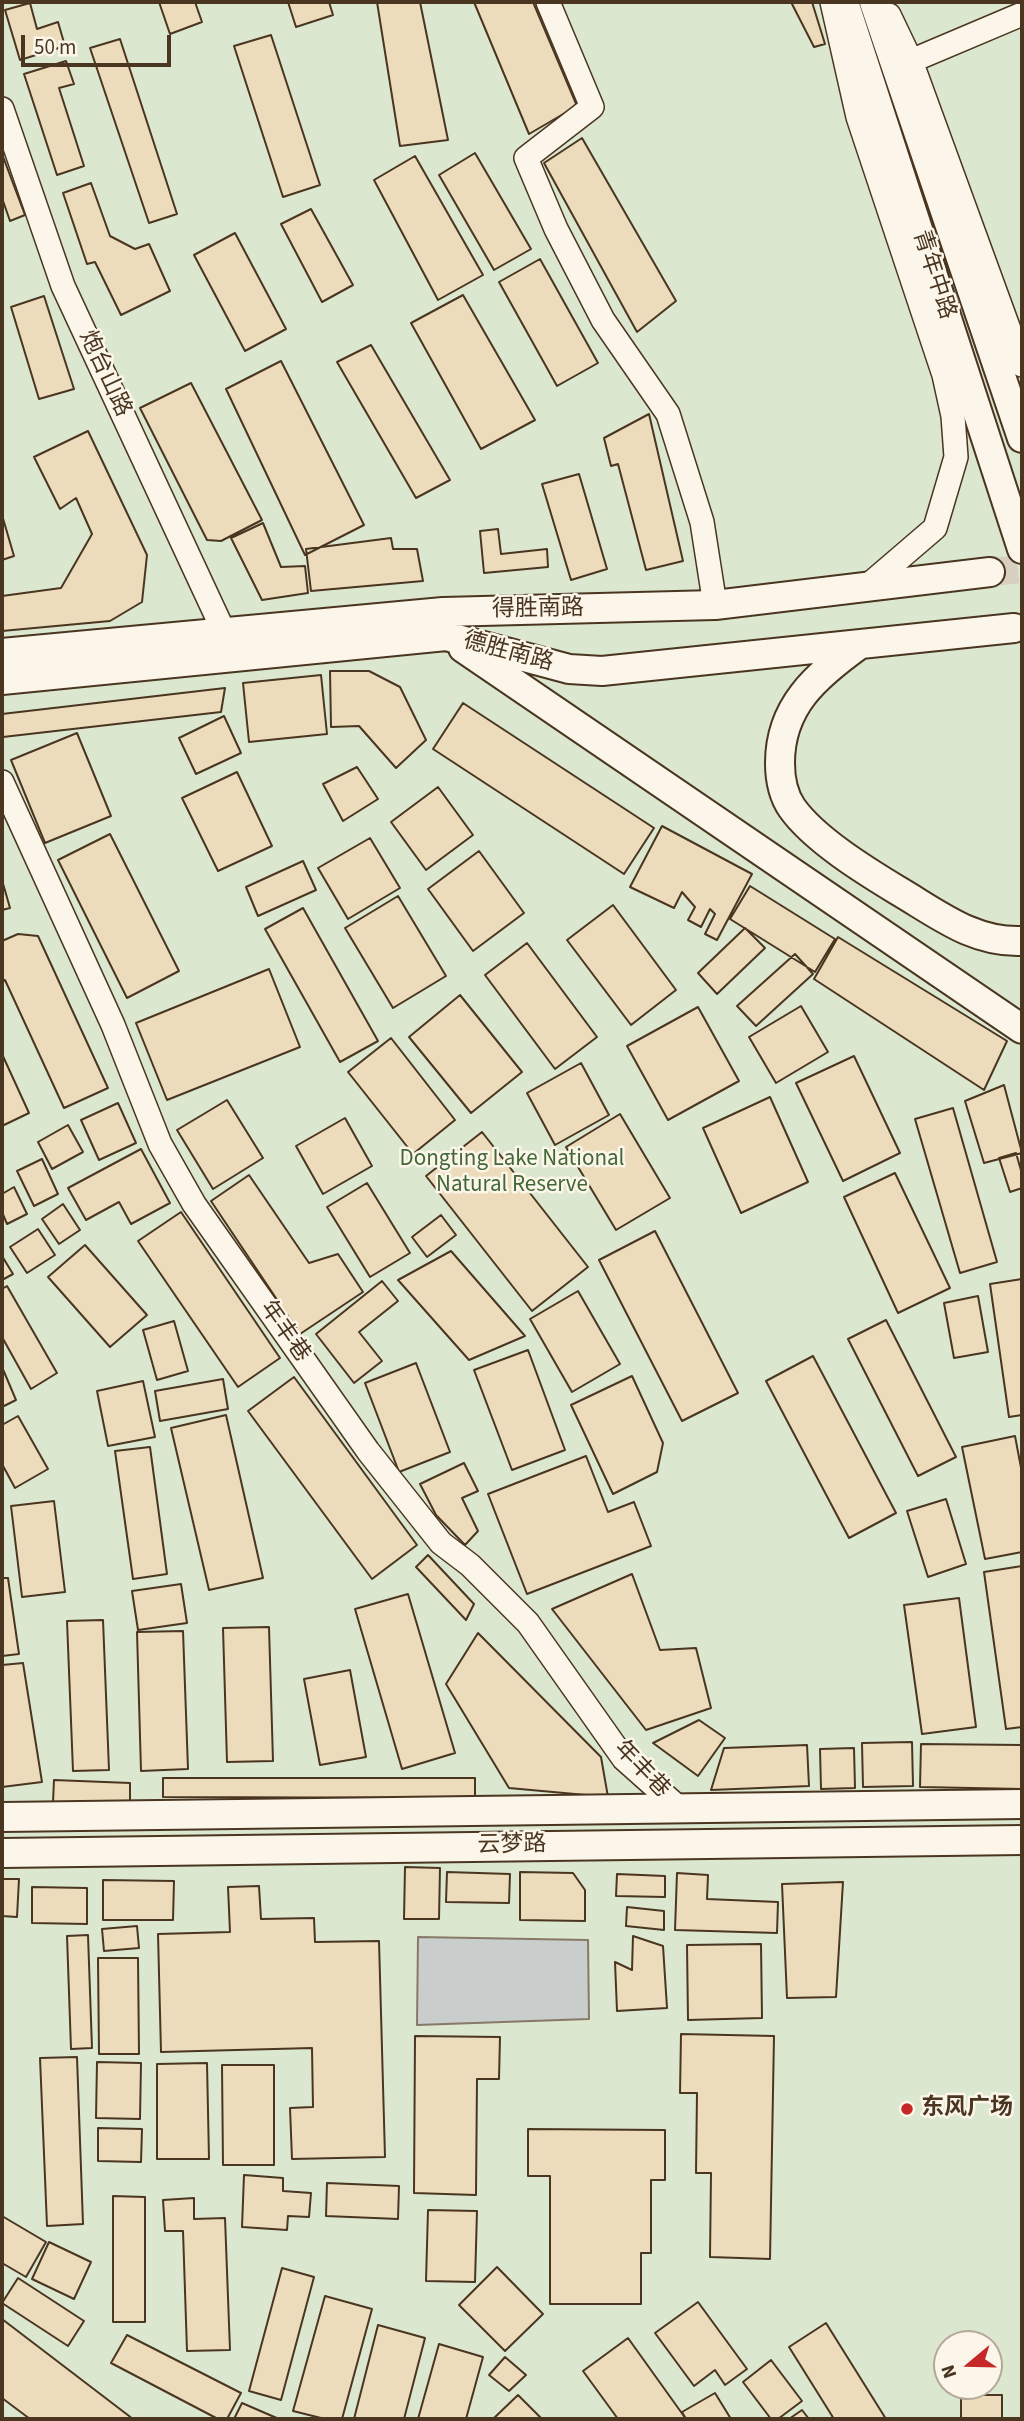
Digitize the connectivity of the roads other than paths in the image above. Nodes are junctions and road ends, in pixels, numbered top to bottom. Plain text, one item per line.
1 (548, 2) edge
2 (832, 2) edge
3 (844, 2) edge
4 (874, 2) edge
5 (883, 2) edge
6 (1022, 14) edge
7 (911, 61) junction
8 (2, 109) edge
9 (1022, 366) edge
10 (1022, 438) edge
11 (1022, 549) edge
12 (990, 572) tunnel mouth
13 (864, 587) junction
14 (715, 605) junction
15 (1014, 628) dead end
16 (224, 632) junction
17 (446, 636) junction
18 (859, 645) junction
19 (2, 653) edge
20 (2, 680) edge
21 (2, 782) edge
22 (1022, 941) edge
23 (1022, 1029) edge
24 (1022, 1804) edge
25 (679, 1808) junction
26 (2, 1818) edge
27 (1022, 1840) edge
28 (2, 1853) edge

1 - 14 street
2 - 13 street
3 - 11 main road, 青年中路
4 - 10 main road, 青年中路
5 - 7 street
6 - 7 street
7 - 9 street
8 - 16 street, 炮台山路
12 - 13 main road, 得胜南路
13 - 14 main road, 得胜南路
14 - 16 main road, 得胜南路
15 - 18 main road, 德胜南路
16 - 19 main road, 得胜南路
17 - 18 main road, 德胜南路
17 - 20 main road, 德胜南路
17 - 23 main road
18 - 22 main road
21 - 25 street, 年丰巷
24 - 25 main road
25 - 26 main road
27 - 28 main road, 云梦路

